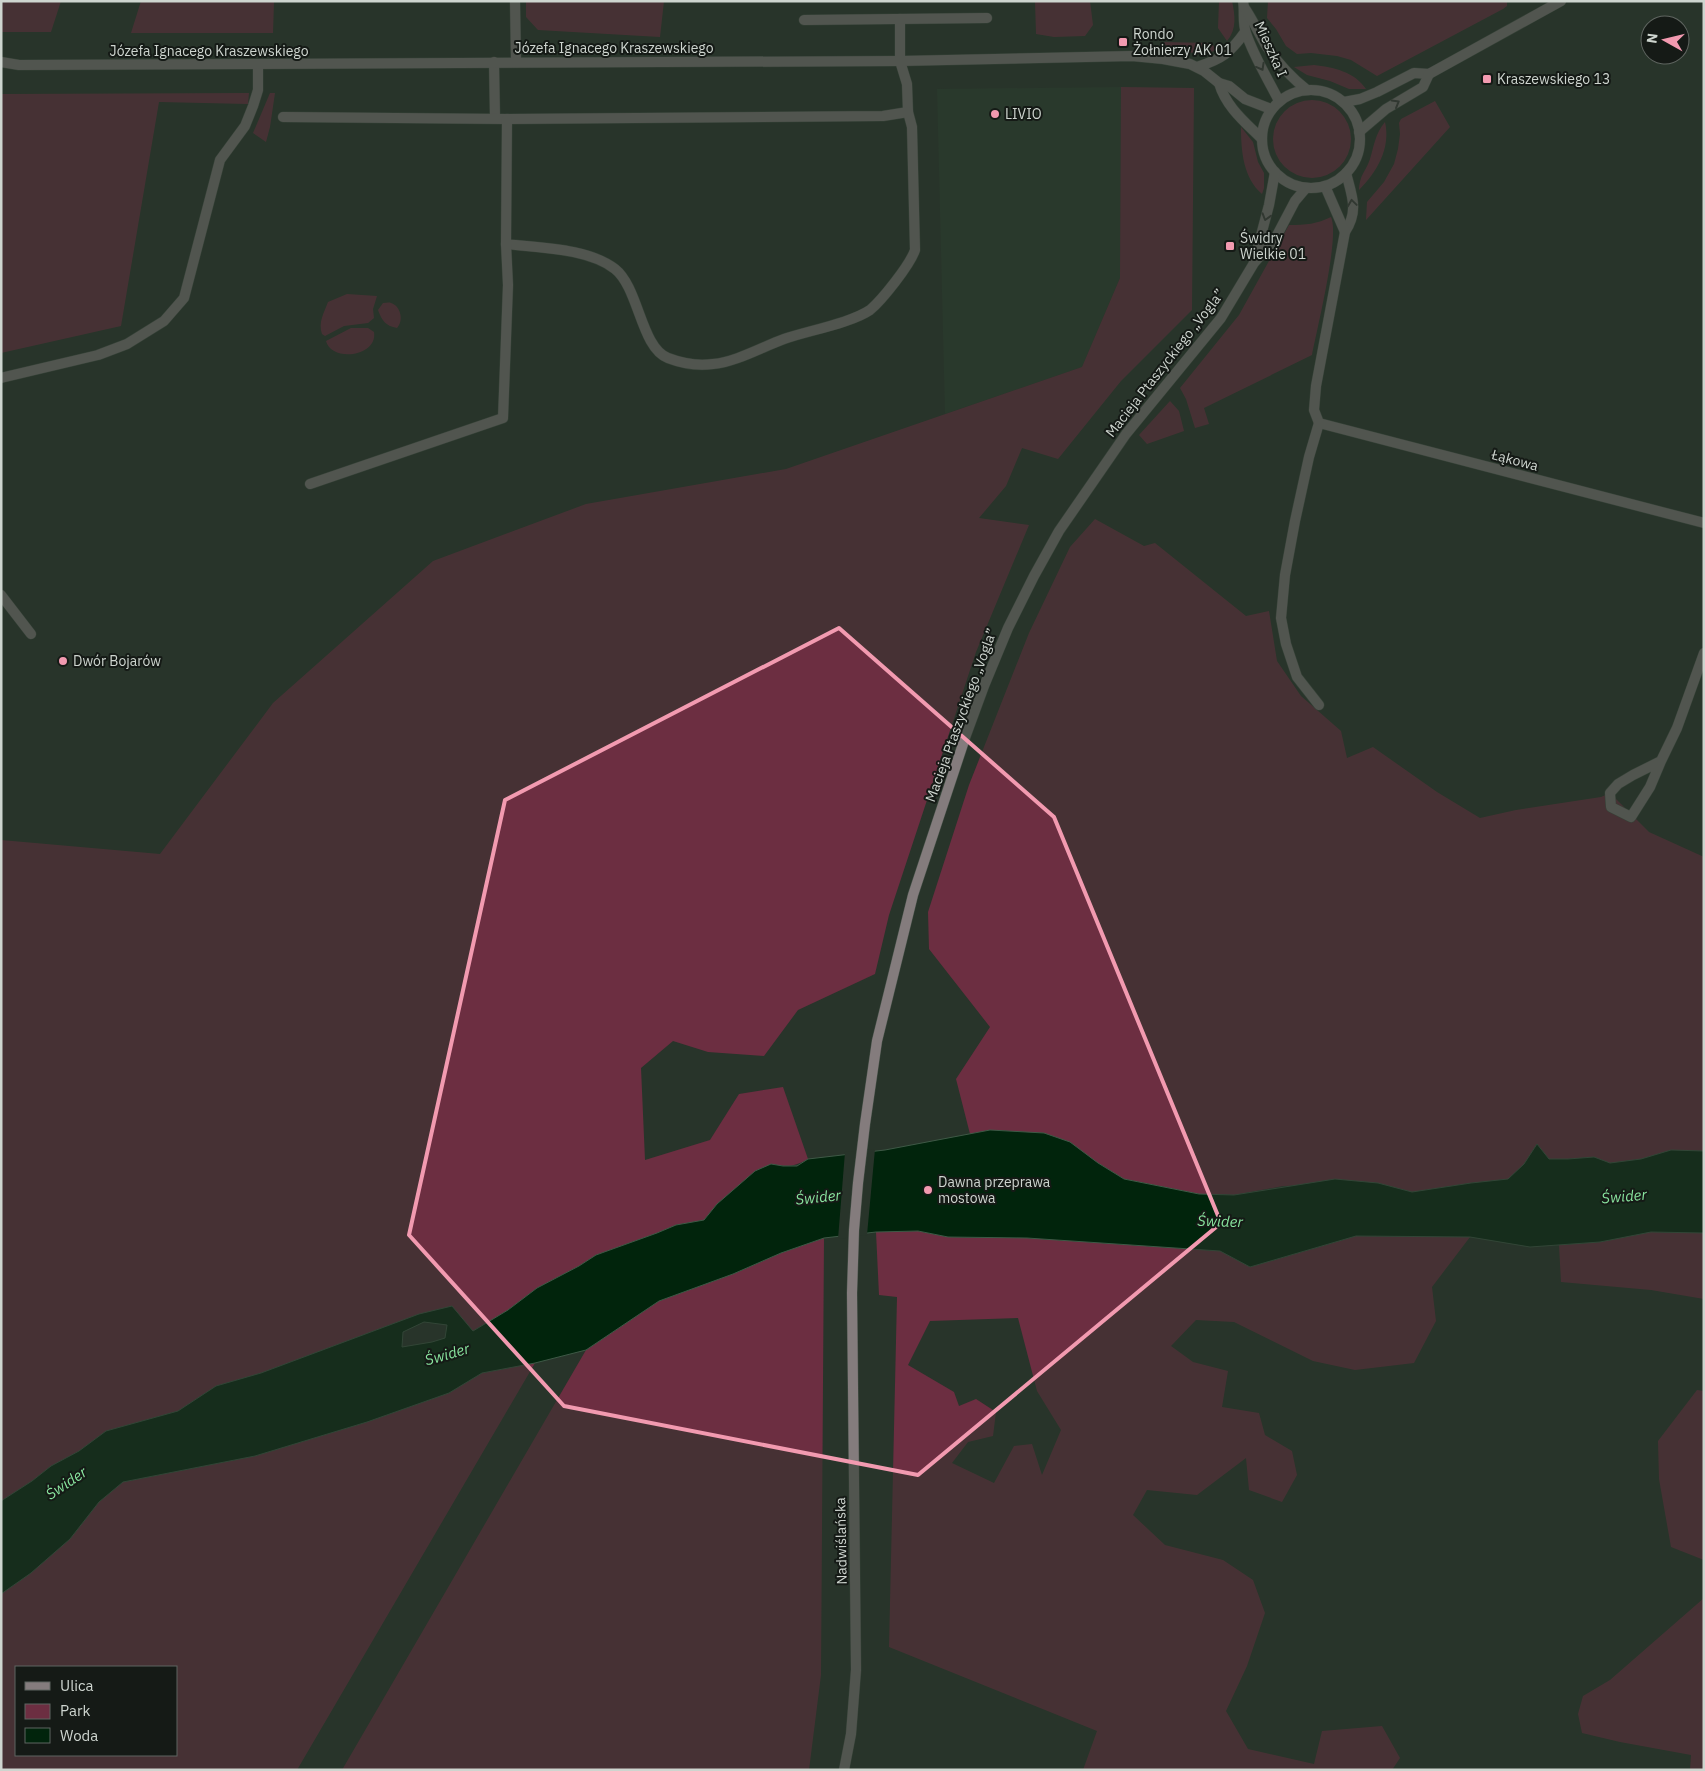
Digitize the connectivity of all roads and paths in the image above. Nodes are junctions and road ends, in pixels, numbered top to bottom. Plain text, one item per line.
1 (515, 1) edge
2 (1561, 1) edge
3 (1243, 4) edge
4 (987, 18) dead end
5 (900, 19) junction
6 (804, 20) dead end
7 (1245, 32) junction
8 (900, 61) junction
9 (1, 62) edge
10 (494, 62) junction
11 (516, 62) junction
12 (258, 65) junction
13 (1197, 67) junction
14 (1429, 74) junction
15 (1220, 83) junction
16 (1307, 90) junction
17 (1279, 101) junction
18 (1344, 102) junction
19 (1271, 109) junction
20 (908, 112) junction
21 (283, 117) dead end
22 (495, 118) junction
23 (507, 119) junction
24 (1359, 132) junction
25 (1262, 139) junction
26 (1275, 172) junction
27 (1346, 173) junction
28 (1325, 186) junction
29 (1306, 188) junction
30 (1345, 232) junction
31 (506, 244) junction
32 (1254, 262) junction
33 (1, 378) edge
34 (1320, 422) junction
35 (310, 484) dead end
36 (1704, 523) edge
37 (1, 595) edge
38 (31, 634) dead end
39 (1704, 653) edge
40 (1319, 706) dead end
41 (1661, 761) junction
42 (852, 1312) joint
43 (844, 1770) edge

1 - 11 street
2 - 14 street
3 - 7 street, Mieszka I
3 - 16 street, Mieszka I
4 - 5 street
5 - 6 street
5 - 8 street
7 - 13 street
7 -> 17 street, Mieszka I
8 - 11 street, Józefa Ignacego Kraszewskiego
8 - 13 street, Józefa Ignacego Kraszewskiego
8 - 20 street
9 - 12 street, Józefa Ignacego Kraszewskiego
10 - 11 street, Józefa Ignacego Kraszewskiego
10 - 12 street, Józefa Ignacego Kraszewskiego
10 - 22 street
12 - 33 street
13 - 15 street, Józefa Ignacego Kraszewskiego
14 - 18 street
24 -> 14 street
15 - 19 street, Józefa Ignacego Kraszewskiego
15 - 25 street
16 - 17 street
16 - 18 street
17 - 19 street
18 - 24 street
19 - 25 street
20 - 23 street
20 - 31 street
21 - 22 street
22 - 23 street
23 - 31 street
24 - 27 street
25 - 26 street
26 - 29 street
26 -> 32 street, Macieja Ptaszyckiego „Vogla”
27 - 28 street
30 -> 27 street
28 - 29 street
28 - 30 street
29 - 32 street, Macieja Ptaszyckiego „Vogla”
30 - 34 street
31 - 35 street
32 - 42 street, Macieja Ptaszyckiego „Vogla”
34 - 36 street, Łąkowa
34 - 40 street
37 - 38 street
39 - 41 street
41 - 41 street
42 - 43 street, Nadwiślańska

